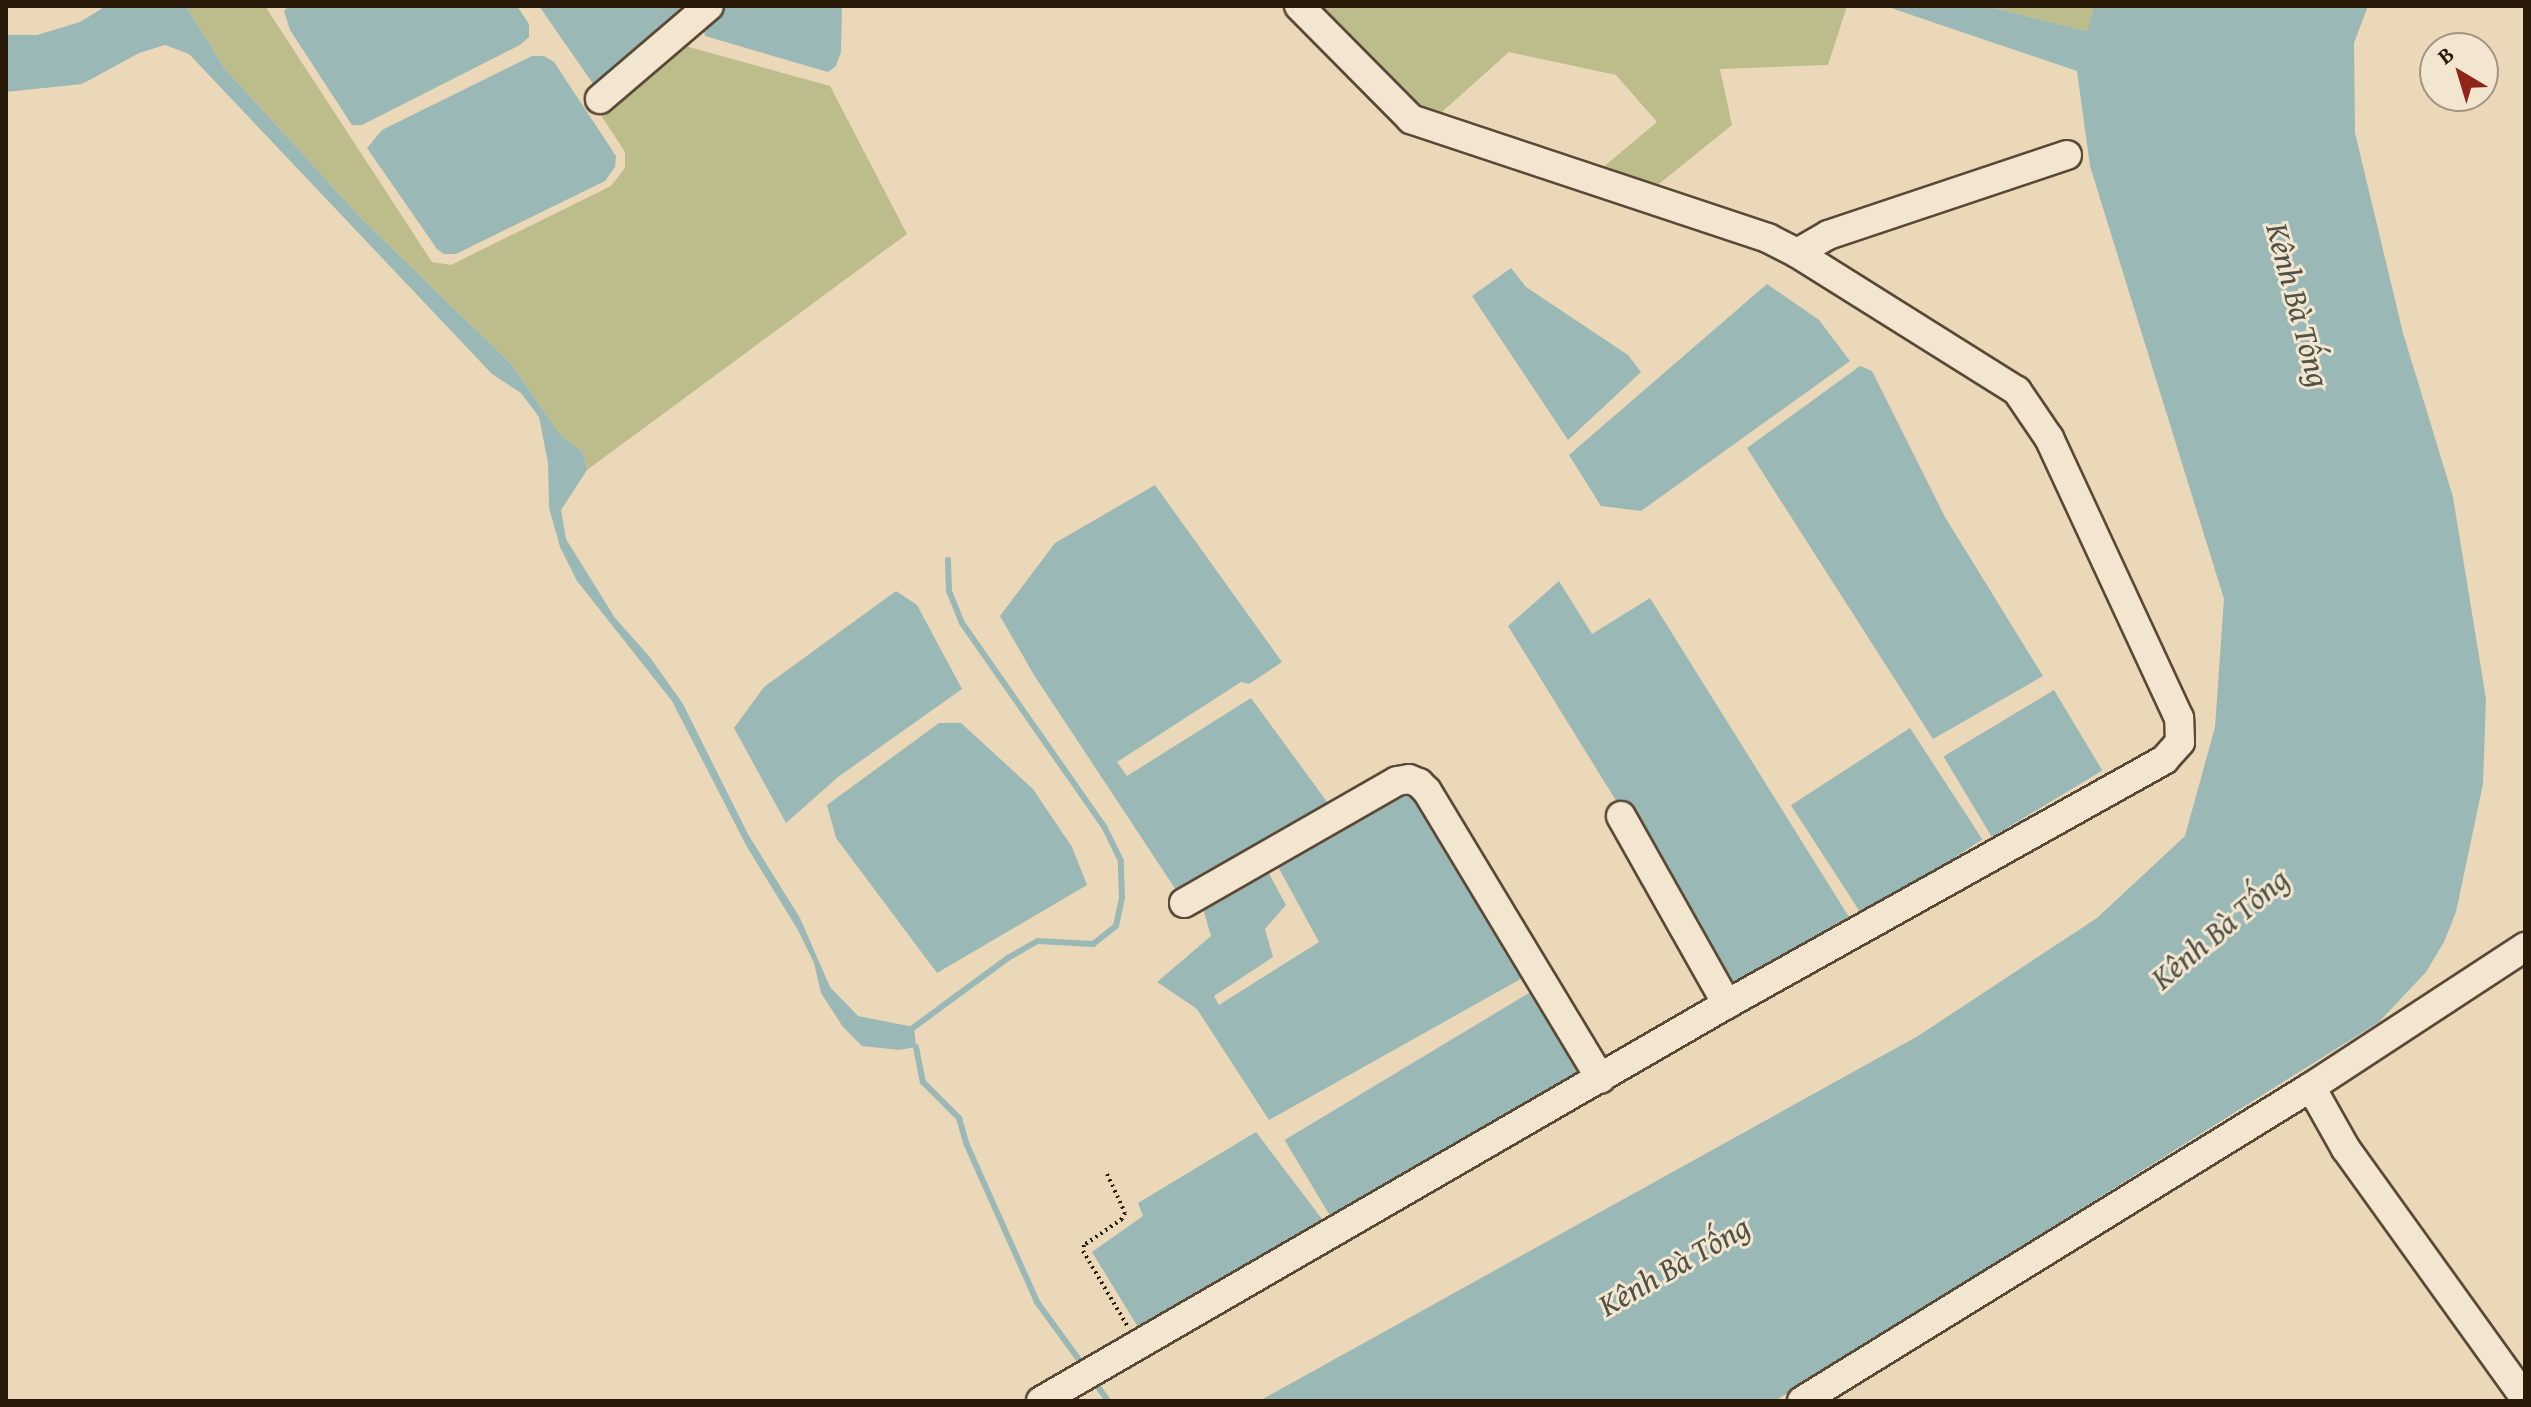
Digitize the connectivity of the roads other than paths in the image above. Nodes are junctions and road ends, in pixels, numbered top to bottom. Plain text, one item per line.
1 (709, 6) edge
2 (1299, 6) edge
3 (600, 99) dead end
4 (2067, 155) dead end
5 (1797, 253) junction
6 (1621, 816) dead end
7 (1184, 903) dead end
8 (2525, 947) edge
9 (1727, 1004) junction
10 (1601, 1079) junction
11 (2311, 1087) junction
12 (2525, 1398) edge
13 (1041, 1401) edge
14 (1802, 1401) edge

1 - 3 street
2 - 5 street
4 - 5 street
5 - 9 street
6 - 9 street
7 - 10 street
8 - 11 street
9 - 10 street
10 - 13 street
11 - 12 street
11 - 14 street

